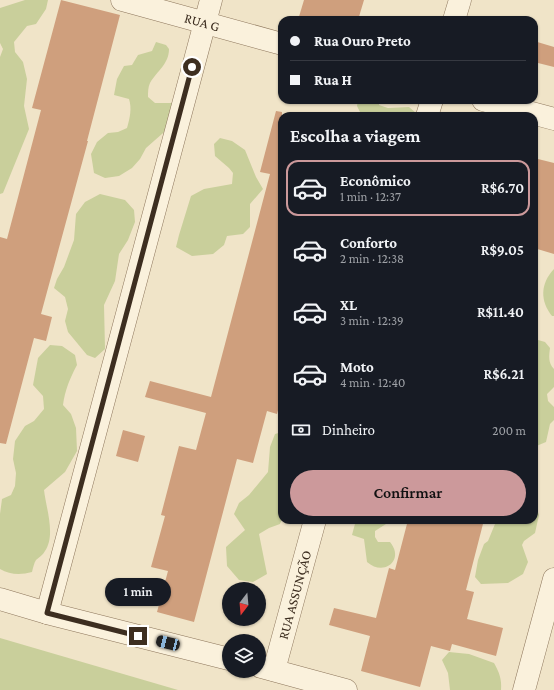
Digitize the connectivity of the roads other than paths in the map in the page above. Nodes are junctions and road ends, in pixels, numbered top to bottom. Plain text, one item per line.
1 (122, 0) edge
2 (210, 0) edge
3 (460, 0) edge
4 (455, 16) edge
5 (204, 22) junction
6 (278, 43) edge
7 (498, 104) edge
8 (528, 112) edge
9 (538, 115) edge
10 (554, 119) edge
11 (314, 524) edge
12 (554, 579) edge
13 (0, 599) edge
14 (47, 613) junction
15 (222, 657) edge
16 (266, 668) edge
17 (346, 690) edge
18 (524, 690) edge

1 - 5 street, RUA G
2 - 5 street
3 - 4 street
5 - 6 street, RUA G
5 - 14 street
7 - 8 street
9 - 10 street
11 - 16 street, RUA ASSUNÇÃO
12 - 18 street
13 - 14 street
14 - 15 street
16 - 17 street

